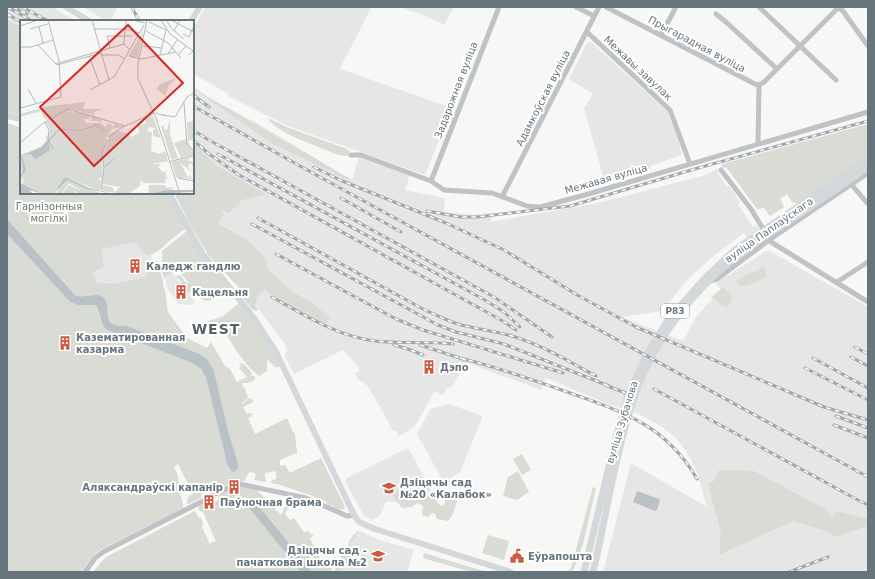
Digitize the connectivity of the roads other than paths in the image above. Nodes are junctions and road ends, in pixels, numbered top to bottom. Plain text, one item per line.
1 (66, 7) edge
2 (200, 7) edge
3 (499, 7) edge
4 (576, 7) edge
5 (599, 7) edge
6 (606, 7) edge
7 (676, 7) edge
8 (759, 7) edge
9 (838, 7) edge
10 (716, 14) dead end
11 (594, 16) junction
12 (87, 20) edge
13 (191, 20) edge
14 (587, 32) junction
15 (661, 35) junction
16 (799, 46) junction
17 (868, 46) edge
18 (777, 69) junction
19 (836, 80) dead end
20 (759, 85) junction
21 (868, 112) edge
22 (7, 116) edge
23 (20, 119) edge
24 (758, 144) junction
25 (351, 155) dead end
26 (868, 159) edge
27 (690, 164) junction
28 (868, 167) edge
29 (722, 170) dead end
30 (868, 173) edge
31 (430, 181) junction
32 (851, 184) junction
33 (170, 194) edge
34 (502, 197) junction
35 (868, 204) edge
36 (769, 240) junction
37 (868, 262) edge
38 (837, 282) junction
39 (868, 302) edge
40 (684, 304) dead end
41 (215, 494) tunnel mouth
42 (203, 501) tunnel mouth
43 (354, 515) junction
44 (499, 568) junction
45 (85, 572) edge
46 (511, 572) edge
47 (518, 572) edge
48 (584, 572) edge
49 (593, 572) edge

1 - 12 main road
2 - 13 main road
3 - 31 street, Задарожная вуліца
4 - 11 street
5 - 11 street, Адамкоўская вуліца
6 - 15 street, Прыгарадная вуліца
7 - 15 street
8 - 16 street
9 - 16 street
9 - 17 street
10 - 18 street
11 - 14 street, Адамкоўская вуліца
14 - 27 street, Межавы завулак
14 - 34 street, Адамкоўская вуліца
15 - 20 street, Прыгарадная вуліца
16 - 18 street
16 - 19 street
18 - 20 street
20 - 24 street
21 - 24 street, Межавая вуліца
22 - 23 main road
24 - 27 street, Межавая вуліца
25 - 31 street, Межавая вуліца
26 - 48 highway, вуліца Зубачова / Р83
27 - 34 street, Межавая вуліца
28 - 49 highway, вуліца Зубачова / Р83
29 - 36 street
30 - 32 street, вуліца Паплаўскага
31 - 34 street, Межавая вуліца
32 - 35 street
32 - 36 street, вуліца Паплаўскага
33 - 43 main road
36 - 38 street
36 - 40 street, вуліца Паплаўскага
37 - 38 street
38 - 39 street
41 - 43 street
42 - 45 street
43 - 44 main road
44 - 46 main road
44 - 47 main road

